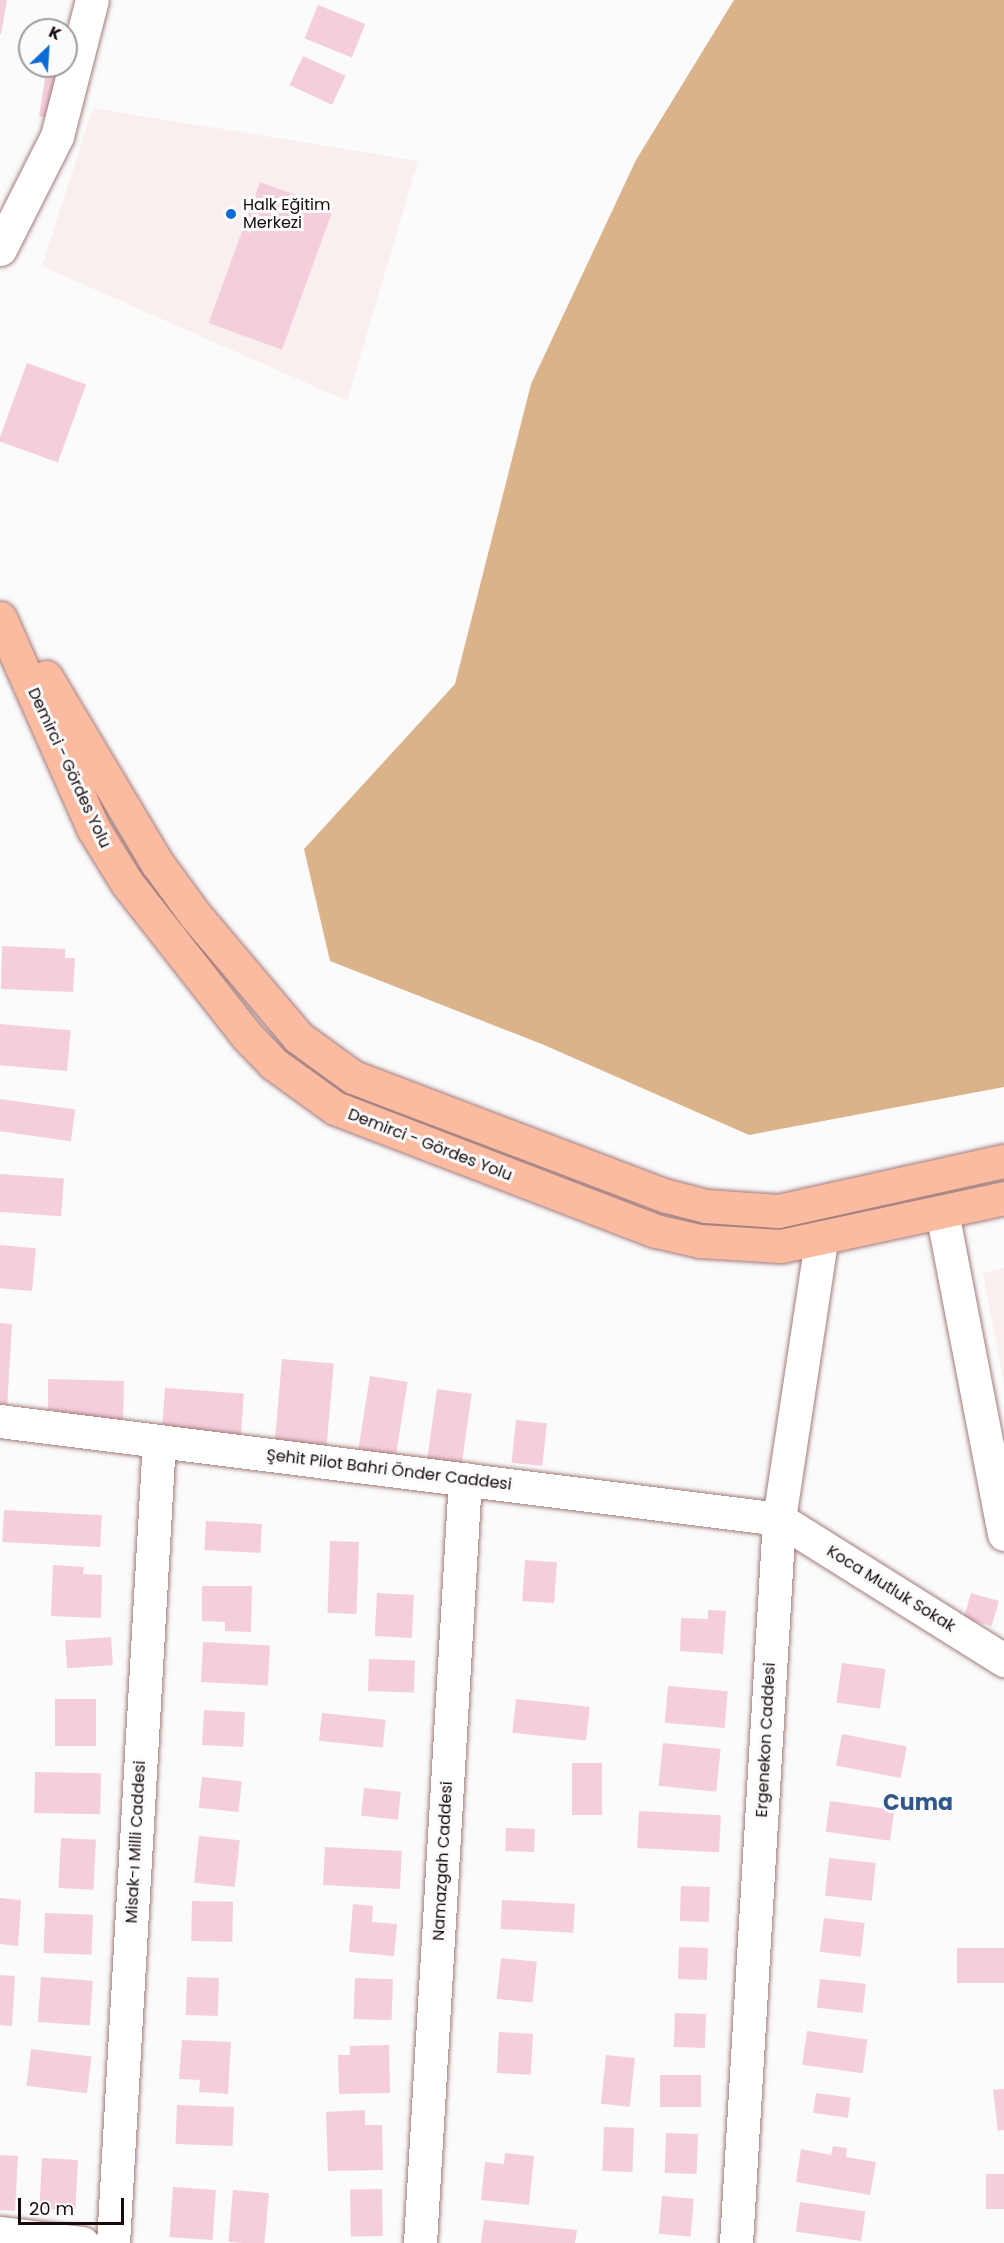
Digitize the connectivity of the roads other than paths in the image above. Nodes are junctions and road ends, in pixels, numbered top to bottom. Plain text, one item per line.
1 (92, 0) edge
2 (0, 249) edge
3 (0, 600) edge
4 (0, 618) edge
5 (1004, 1161) edge
6 (1004, 1198) edge
7 (942, 1212) junction
8 (821, 1240) junction
9 (0, 1421) edge
10 (159, 1441) junction
11 (465, 1479) junction
12 (779, 1519) junction
13 (1004, 1534) edge
14 (1004, 1660) edge
15 (0, 2234) edge
16 (82, 2243) edge
17 (112, 2243) edge
18 (420, 2243) edge
19 (736, 2243) edge

1 - 2 street
3 - 5 main road, Demirci - Gördes Yolu
4 - 8 main road, Demirci - Gördes Yolu
6 - 7 main road, Demirci - Gördes Yolu
7 - 8 main road, Demirci - Gördes Yolu
7 - 13 street
8 - 12 street, Ergenekon Caddesi
9 - 10 street, Şehit Pilot Bahri Önder Caddesi
10 - 11 street, Şehit Pilot Bahri Önder Caddesi
10 - 17 street, Misak-ı Milli Caddesi
11 - 12 street, Şehit Pilot Bahri Önder Caddesi
11 - 18 street, Namazgah Caddesi
12 - 14 street, Koca Mutluk Sokak
12 - 19 street, Ergenekon Caddesi
15 - 16 street

